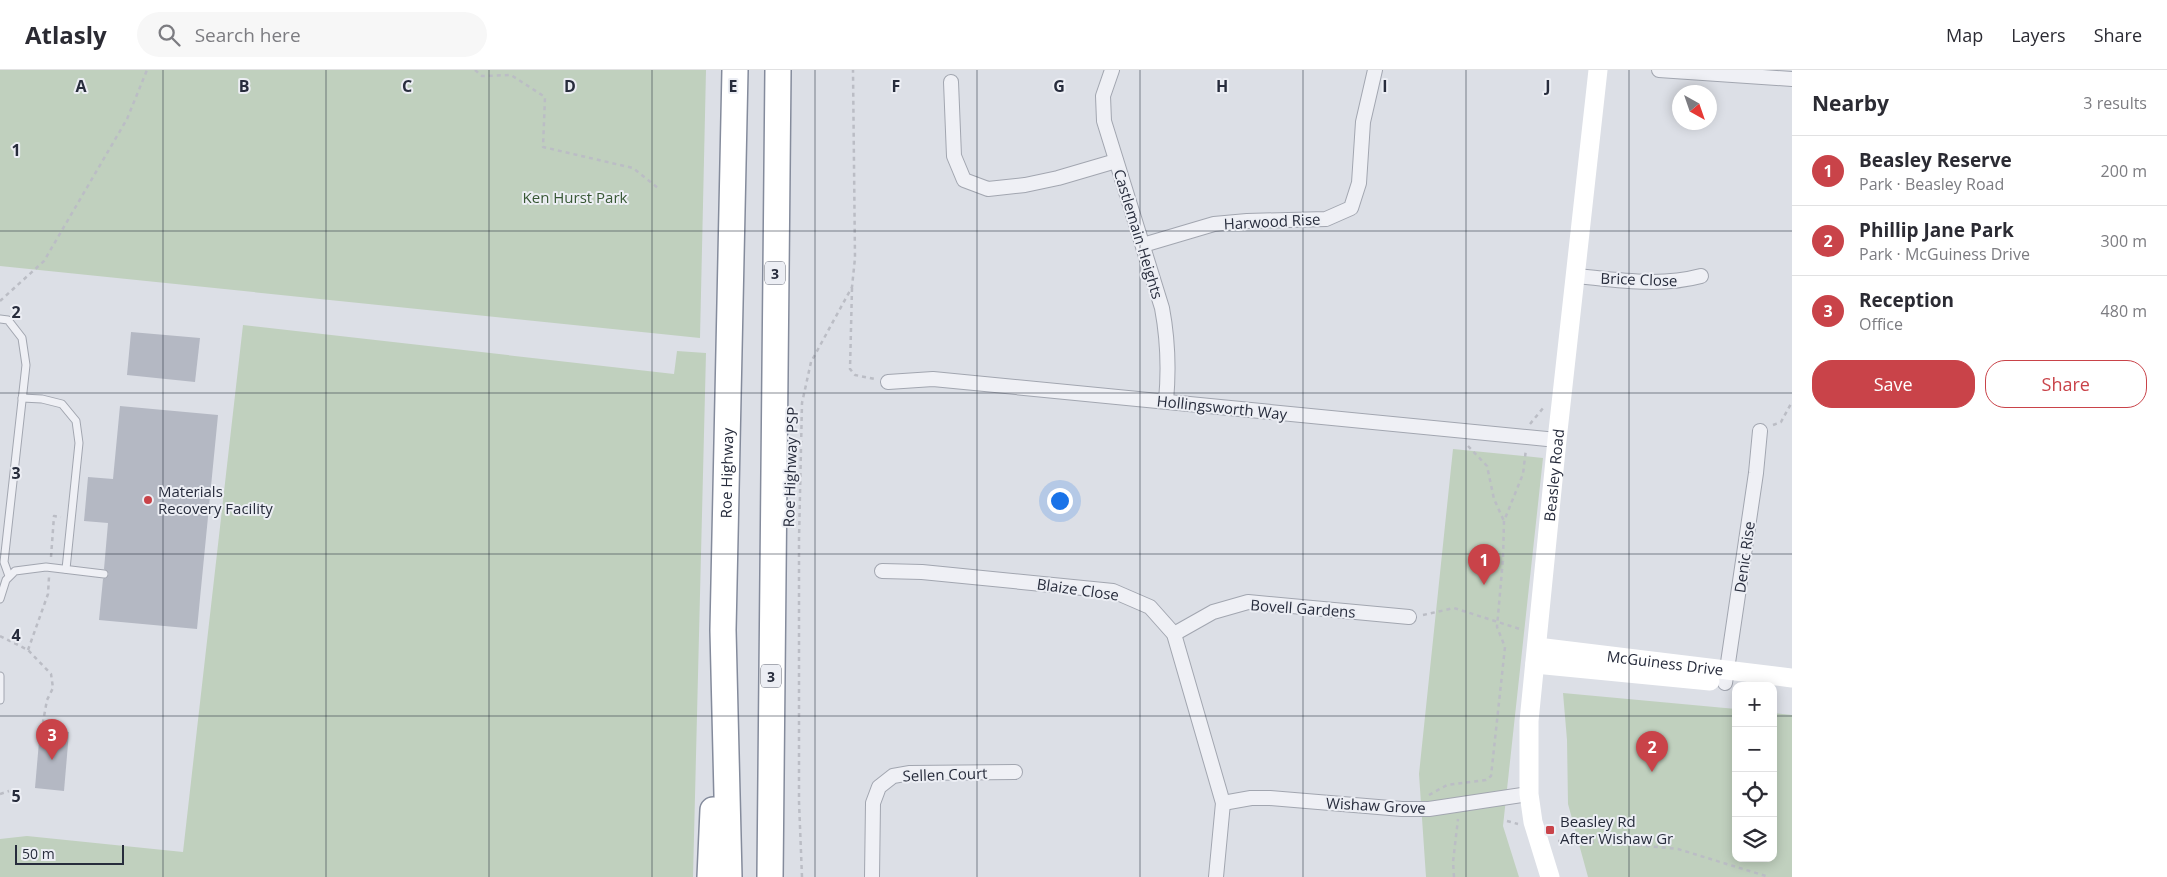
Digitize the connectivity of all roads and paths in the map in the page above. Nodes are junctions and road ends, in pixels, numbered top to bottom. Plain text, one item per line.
1 (147, 70) edge
2 (475, 70) edge
3 (735, 70) edge
4 (778, 70) edge
5 (854, 70) edge
6 (1112, 70) edge
7 (1375, 70) edge
8 (1598, 70) edge
9 (1659, 70) edge
10 (1792, 80) edge
11 (951, 82) dead end
12 (1116, 161) junction
13 (658, 188) dead end
14 (1143, 245) junction
15 (1577, 276) junction
16 (1701, 276) dead end
17 (852, 287) junction
18 (0, 301) edge
19 (0, 319) edge
20 (888, 382) joint
21 (22, 398) junction
22 (1166, 401) junction
23 (1792, 402) edge
24 (1464, 430) junction
25 (1760, 431) joint
26 (1557, 440) junction
27 (1526, 448) dead end
28 (1504, 521) junction
29 (66, 569) junction
30 (882, 571) dead end
31 (104, 574) dead end
32 (9, 576) junction
33 (0, 599) edge
34 (1410, 617) joint
35 (1497, 623) junction
36 (1539, 629) junction
37 (723, 630) junction
38 (1174, 634) junction
39 (0, 636) edge
40 (1536, 656) junction
41 (0, 676) edge
42 (1726, 677) junction
43 (1792, 678) edge
44 (1742, 682) edge
45 (1777, 688) edge
46 (1792, 690) edge
47 (0, 700) edge
48 (43, 722) dead end
49 (1015, 772) dead end
50 (9, 791) dead end
51 (0, 794) edge
52 (1529, 794) junction
53 (1223, 803) junction
54 (1429, 809) junction
55 (1458, 819) dead end
56 (1558, 841) dead end
57 (710, 877) edge
58 (729, 877) edge
59 (770, 877) edge
60 (802, 877) edge
61 (872, 877) edge
62 (1216, 877) edge
63 (1454, 877) edge
64 (1550, 877) edge
65 (1769, 877) edge

1 - 18 path
2 - 13 path
3 - 37 highway, Roe Highway
4 - 59 highway, 3
5 - 17 path, Roe Highway PSP
6 - 12 street, Castlemain Heights
7 - 14 street, Harwood Rise
8 - 15 main road, Beasley Road
9 - 10 street
11 - 12 street
12 - 14 street, Castlemain Heights
14 - 22 street, Castlemain Heights
15 - 16 street, Brice Close
15 - 26 main road, Beasley Road
17 - 20 path
17 - 60 path, Roe Highway PSP
19 - 21 lane
20 - 22 street, Hollingsworth Way
21 - 29 lane
21 - 32 lane
22 - 24 street, Hollingsworth Way
23 - 25 path
24 - 26 street, Hollingsworth Way
24 - 28 path
25 - 42 street, Denic Rise
26 - 36 main road, Beasley Road
27 - 28 path
28 - 35 path
29 - 31 lane
29 - 32 lane
30 - 38 street, Blaize Close
32 - 33 lane
34 - 35 path
34 - 38 street, Bovell Gardens
35 - 36 path
35 - 54 path
36 - 40 main road, Beasley Road
37 - 57 highway
37 - 58 highway, Roe Highway
38 - 53 street, Blaize Close
39 - 48 path
40 - 42 main road, McGuiness Drive
40 - 52 main road, Beasley Road
41 - 47 lane
42 - 43 main road, McGuiness Drive
42 - 44 main road, McGuiness Drive
45 - 46 main road
49 - 61 street, Sellen Court
50 - 51 path
52 - 54 street, Wishaw Grove
52 - 64 main road, Beasley Road
53 - 54 street, Wishaw Grove
53 - 62 street
55 - 63 path
56 - 65 path

